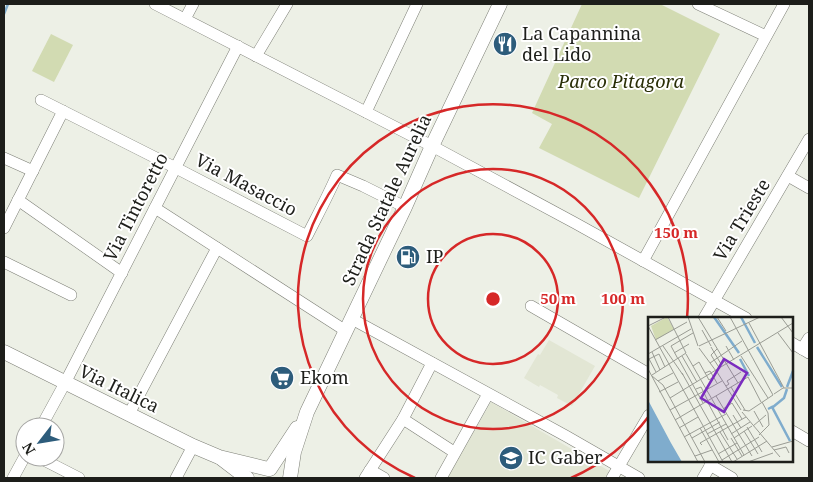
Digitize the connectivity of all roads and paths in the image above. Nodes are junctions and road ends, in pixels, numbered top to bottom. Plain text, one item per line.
1 (155, 4) edge
2 (193, 4) edge
3 (287, 4) edge
4 (417, 4) edge
5 (500, 4) edge
6 (698, 4) edge
7 (784, 4) edge
8 (174, 8) edge
9 (185, 19) junction
10 (766, 36) junction
11 (238, 46) junction
12 (256, 56) junction
13 (42, 100) dead end
14 (63, 111) junction
15 (366, 112) junction
16 (809, 139) edge
17 (432, 146) junction
18 (4, 158) edge
19 (176, 168) junction
20 (33, 171) junction
21 (788, 176) junction
22 (809, 188) edge
23 (18, 200) junction
24 (405, 207) junction
25 (155, 208) junction
26 (4, 228) edge
27 (218, 248) junction
28 (644, 261) junction
29 (4, 262) edge
30 (122, 273) junction
31 (71, 295) dead end
32 (714, 301) junction
33 (531, 306) dead end
34 (705, 317) edge
35 (744, 317) edge
36 (349, 325) junction
37 (809, 338) edge
38 (793, 344) edge
39 (806, 351) edge
40 (4, 352) edge
41 (432, 363) junction
42 (648, 373) edge
43 (65, 383) junction
44 (490, 395) junction
45 (307, 412) junction
46 (129, 414) junction
47 (648, 416) edge
48 (46, 417) edge
49 (402, 419) junction
50 (793, 432) edge
51 (809, 441) edge
52 (193, 446) junction
53 (454, 452) junction
54 (219, 457) junction
55 (712, 463) edge
56 (19, 467) edge
57 (58, 467) edge
58 (618, 467) junction
59 (266, 472) edge
60 (4, 473) edge
61 (368, 474) edge
62 (13, 478) edge
63 (79, 478) edge
64 (176, 478) edge
65 (247, 478) edge
66 (290, 478) edge
67 (384, 478) edge
68 (441, 478) edge
69 (612, 478) edge
70 (639, 478) edge
71 (703, 478) edge
72 (732, 478) edge

1 - 8 street
2 - 9 street
3 - 12 street
4 - 15 street
5 - 17 main road, Strada Statale Aurelia
6 - 10 street
7 - 10 street
8 - 9 street
9 - 11 street
10 - 28 street
11 - 12 street
11 - 19 street, Via Tintoretto
12 - 15 street
13 - 14 street, Via Masaccio
14 - 19 street, Via Masaccio
14 - 20 street
15 - 17 street
16 - 21 street, Via Trieste
17 - 24 main road, Strada Statale Aurelia
17 - 28 street
18 - 20 street
19 - 24 street, Via Masaccio
19 - 25 street, Via Tintoretto
20 - 23 street
21 - 22 street
21 - 32 street, Via Trieste
23 - 26 street
23 - 30 street
24 - 36 main road, Strada Statale Aurelia
25 - 27 street
25 - 30 street, Via Tintoretto
27 - 36 street
27 - 46 street
28 - 32 street
29 - 31 street
30 - 43 street, Via Tintoretto
32 - 34 street, Via Trieste
32 - 35 street
33 - 42 street
36 - 41 street
36 - 45 main road, Strada Statale Aurelia
37 - 39 street
38 - 39 street
40 - 43 main road, Via Italica
41 - 44 street
41 - 49 street
43 - 46 main road, Via Italica
43 - 48 street, Via Tintoretto
44 - 53 street
44 - 58 street
45 - 59 main road, Strada Statale Aurelia
45 - 66 main road, Strada Statale Aurelia
46 - 52 main road, Via Italica
47 - 58 street
49 - 53 street
49 - 61 street
50 - 51 street
52 - 54 main road, Via Italica
52 - 64 street
53 - 68 street
54 - 59 main road, Via Italica
54 - 65 main road, Via Italica
55 - 71 street
55 - 72 street
56 - 62 street
57 - 63 street
58 - 69 street
58 - 70 street
59 - 66 main road, Via Italica
60 - 62 street
61 - 67 street

